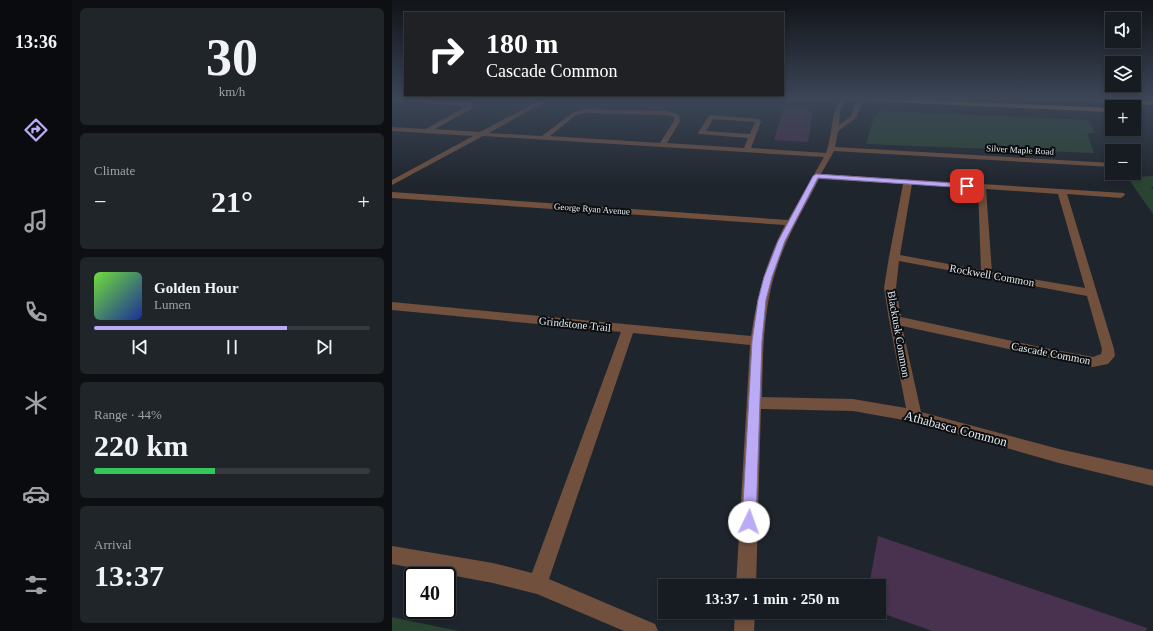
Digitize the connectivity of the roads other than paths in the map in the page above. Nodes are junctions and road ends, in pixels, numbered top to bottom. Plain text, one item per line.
1 (434, 127) edge
2 (492, 127) edge
3 (557, 127) edge
4 (674, 127) edge
5 (704, 127) edge
6 (756, 127) edge
7 (840, 127) edge
8 (392, 129) edge
9 (836, 130) joint
10 (428, 131) junction
11 (480, 134) junction
12 (752, 136) junction
13 (544, 138) junction
14 (662, 145) junction
15 (747, 149) junction
16 (830, 152) junction
17 (1105, 165) edge
18 (816, 176) junction
19 (908, 182) junction
20 (392, 183) edge
21 (982, 187) junction
22 (1062, 192) junction
23 (392, 195) edge
24 (1121, 195) dead end
25 (792, 223) junction
26 (894, 258) junction
27 (987, 275) junction
28 (1091, 293) junction
29 (392, 306) edge
30 (895, 320) junction
31 (628, 329) junction
32 (757, 341) junction
33 (755, 403) junction
34 (915, 416) junction
35 (1153, 478) edge
36 (392, 555) edge
37 (746, 579) edge
38 (538, 584) junction
39 (745, 619) edge
40 (648, 631) edge
41 (744, 631) edge

1 - 10 street
2 - 11 street
3 - 13 street
4 - 14 street
5 - 12 street
6 - 12 street
7 - 9 street
8 - 10 street, Silver Maple Road
9 - 16 street
10 - 11 street, Silver Maple Road
11 - 13 street, Silver Maple Road
11 - 20 street
12 - 15 street
13 - 14 street, Silver Maple Road
14 - 15 street, Silver Maple Road
15 - 16 street, Silver Maple Road
16 - 17 street, Silver Maple Road
16 - 18 street
18 - 19 street
18 - 25 street
19 - 21 street
19 - 26 street, Blacktusk Common
21 - 22 street
21 - 27 street
22 - 24 street
22 - 28 street, Cascade Common
23 - 25 street, George Ryan Avenue
25 - 32 street
26 - 27 street, Rockwell Common
26 - 30 street, Blacktusk Common
27 - 28 street, Rockwell Common
28 - 30 street, Cascade Common
29 - 31 street, Grindstone Trail
30 - 34 street, Blacktusk Common
31 - 32 street, Grindstone Trail
31 - 38 street
32 - 33 street
33 - 34 street, Athabasca Common
33 - 37 street
34 - 35 street, Athabasca Common
36 - 38 street
38 - 40 street
39 - 41 street

